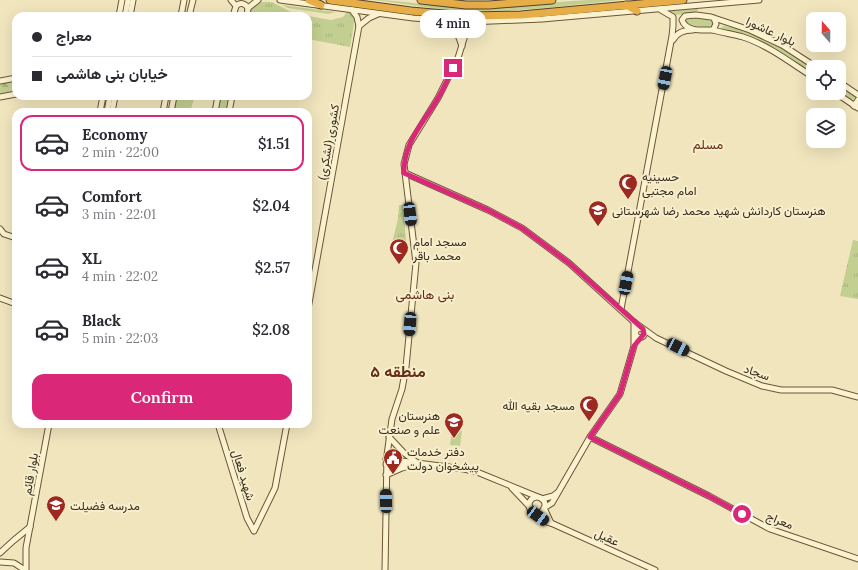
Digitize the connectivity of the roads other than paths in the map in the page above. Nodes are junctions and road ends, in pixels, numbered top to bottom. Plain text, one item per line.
1 (122, 0) edge
2 (128, 0) edge
3 (133, 0) edge
4 (184, 0) edge
5 (192, 0) edge
6 (231, 0) edge
7 (258, 0) edge
8 (280, 0) edge
9 (309, 0) edge
10 (330, 0) edge
11 (421, 0) edge
12 (552, 0) edge
13 (683, 0) edge
14 (759, 0) edge
15 (436, 1) edge
16 (531, 1) edge
17 (321, 5) junction
18 (626, 5) junction
19 (706, 5) junction
20 (236, 6) junction
21 (248, 8) junction
22 (656, 9) junction
23 (352, 10) junction
24 (637, 11) junction
25 (120, 12) edge
26 (126, 12) edge
27 (131, 12) edge
28 (182, 12) edge
29 (190, 12) edge
30 (235, 12) edge
31 (248, 12) edge
32 (378, 14) junction
33 (521, 14) junction
34 (673, 16) junction
35 (705, 16) junction
36 (714, 18) junction
37 (447, 20) junction
38 (682, 20) junction
39 (496, 21) junction
40 (469, 22) junction
41 (725, 22) junction
42 (359, 26) junction
43 (699, 30) junction
44 (713, 30) junction
45 (720, 32) junction
46 (670, 46) junction
47 (462, 47) junction
48 (806, 61) edge
49 (806, 72) edge
50 (12, 79) edge
51 (0, 81) edge
52 (846, 87) edge
53 (12, 95) edge
54 (858, 95) edge
55 (0, 98) edge
56 (846, 100) edge
57 (858, 100) edge
58 (856, 107) edge
59 (404, 173) junction
60 (0, 229) edge
61 (12, 237) edge
62 (312, 287) edge
63 (0, 298) edge
64 (12, 302) edge
65 (621, 309) junction
66 (634, 322) junction
67 (643, 329) junction
68 (635, 333) junction
69 (641, 337) junction
70 (656, 338) junction
71 (634, 346) junction
72 (858, 397) edge
73 (48, 428) edge
74 (219, 428) edge
75 (286, 428) edge
76 (389, 437) junction
77 (590, 437) junction
78 (386, 461) junction
79 (416, 464) junction
80 (386, 475) junction
81 (512, 487) junction
82 (560, 491) junction
83 (540, 498) junction
84 (530, 507) junction
85 (544, 508) junction
86 (534, 512) junction
87 (551, 523) junction
88 (30, 527) junction
89 (0, 553) edge
90 (858, 559) edge
91 (0, 562) edge
92 (26, 570) edge
93 (385, 570) edge
94 (655, 570) edge

1 - 25 street
2 - 26 street
3 - 27 street
4 - 28 street
5 - 29 street
6 - 20 street
7 - 21 street
8 - 17 street
9 - 17 highway
10 - 33 highway
11 - 15 highway
12 - 16 highway
13 - 18 highway
14 - 19 street
15 - 16 highway
17 - 23 street
18 - 24 highway
18 - 33 highway
19 - 22 street
19 - 35 street
20 - 21 street
20 - 30 street
21 - 31 street
22 - 24 street
22 - 34 street
23 - 32 street
23 - 42 street
24 - 39 street
32 - 37 street
32 - 42 street
33 - 39 highway
34 - 38 street
34 - 46 street
35 - 36 street, بلوار عاشورا
35 - 38 street, بلوار عاشورا
36 - 41 street, بلوار عاشورا
36 - 44 street
37 - 40 street
37 - 47 street
38 - 43 street
39 - 40 street
40 - 47 street
41 - 45 street
41 - 48 street, بلوار عاشورا
42 - 62 street, کشوری (لشکری)
43 - 44 street, بلوار عاشورا
43 - 46 street, بلوار عاشورا
44 - 45 street, بلوار عاشورا
45 - 49 street, بلوار عاشورا
46 - 65 street
47 - 59 street
50 - 51 street
52 - 54 street
53 - 55 street
56 - 58 street
57 - 58 street
59 - 65 street
59 - 76 street
60 - 61 street
63 - 64 street
65 - 66 street
66 - 67 street
66 - 68 street
67 - 68 street
67 - 69 street
67 - 70 street
68 - 69 street
68 - 71 street
69 - 70 street
69 - 71 street
70 - 72 street, سجاد
71 - 77 street
73 - 88 street, بلوار قائم
74 - 75 street, شهید فعال
76 - 78 street
76 - 79 street
77 - 82 street
77 - 90 street, معراج
78 - 79 street
78 - 80 street
79 - 80 street
79 - 81 street
80 - 93 street
81 - 83 street
81 - 84 street
82 - 83 street
82 - 85 street
83 - 84 street
83 - 85 street
84 - 86 street
85 - 86 street
85 - 87 street
86 - 87 street, عقیل
87 - 94 street, عقیل
88 - 89 street
88 - 92 street, بلوار قائم
91 - 92 street

